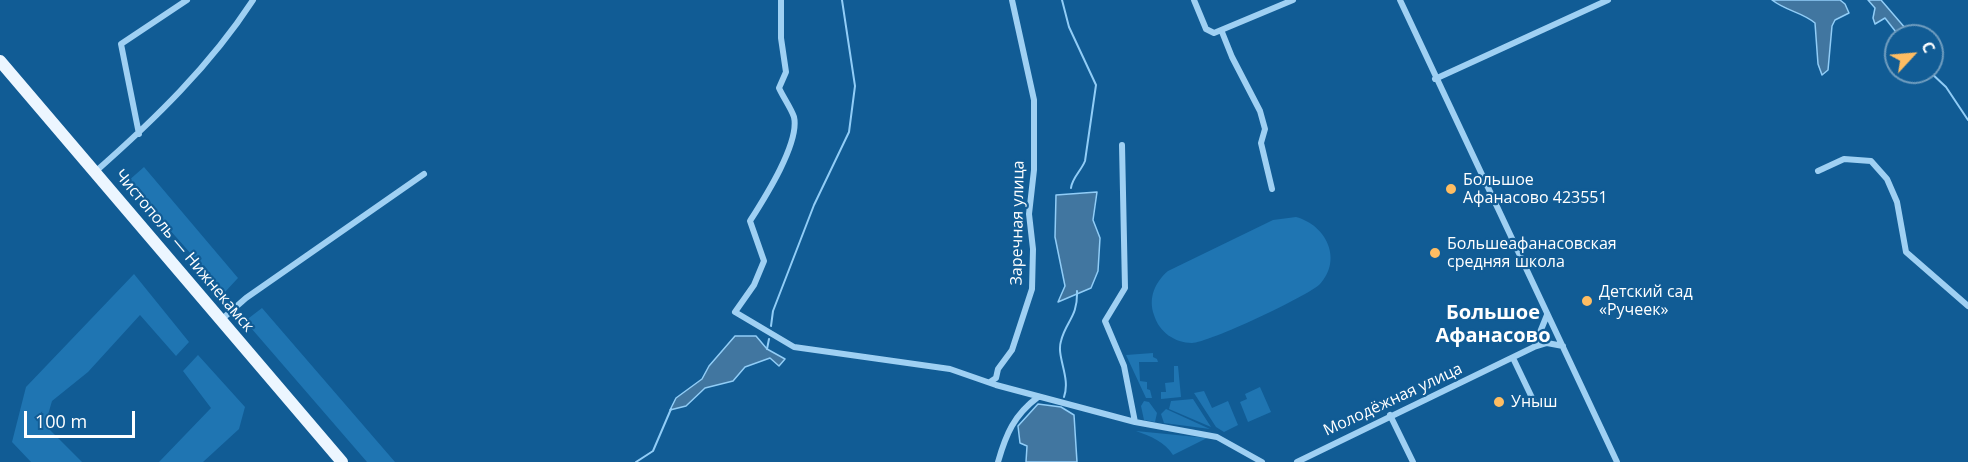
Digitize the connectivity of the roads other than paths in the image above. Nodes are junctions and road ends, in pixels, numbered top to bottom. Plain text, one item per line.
1 (187, 0) edge
2 (253, 0) edge
3 (781, 0) edge
4 (1011, 0) edge
5 (1194, 0) edge
6 (1293, 0) edge
7 (1400, 0) edge
8 (1608, 0) edge
9 (1222, 32) junction
10 (0, 61) edge
11 (1435, 79) junction
12 (139, 134) junction
13 (1122, 145) dead end
14 (1818, 171) dead end
15 (95, 172) junction
16 (424, 174) dead end
17 (1272, 189) dead end
18 (1968, 306) edge
19 (1547, 315) junction
20 (221, 320) junction
21 (1563, 346) junction
22 (1534, 347) junction
23 (1513, 358) junction
24 (990, 382) junction
25 (1038, 397) junction
26 (1535, 404) dead end
27 (1390, 415) junction
28 (1135, 422) junction
29 (1258, 461) edge
30 (342, 462) edge
31 (998, 462) edge
32 (1297, 462) edge
33 (1413, 462) edge
34 (1617, 462) edge

1 - 12 street
2 - 12 street
3 - 24 street
4 - 24 street, Заречная улица
5 - 9 street
6 - 9 street
7 - 11 street
8 - 11 street
9 - 17 street
10 - 15 main road, Чистополь — Нижнекамск
11 - 19 street
12 - 15 street
13 - 28 street
14 - 18 street
15 - 20 main road, Чистополь — Нижнекамск
16 - 20 street
19 - 21 street
19 - 22 street
20 - 30 main road, Чистополь — Нижнекамск
21 - 22 street, Молодёжная улица
21 - 34 street
22 - 23 street, Молодёжная улица
23 - 26 street
23 - 27 street, Молодёжная улица
24 - 25 street
25 - 28 street
25 - 31 street
27 - 32 street, Молодёжная улица
27 - 33 street
28 - 29 street

